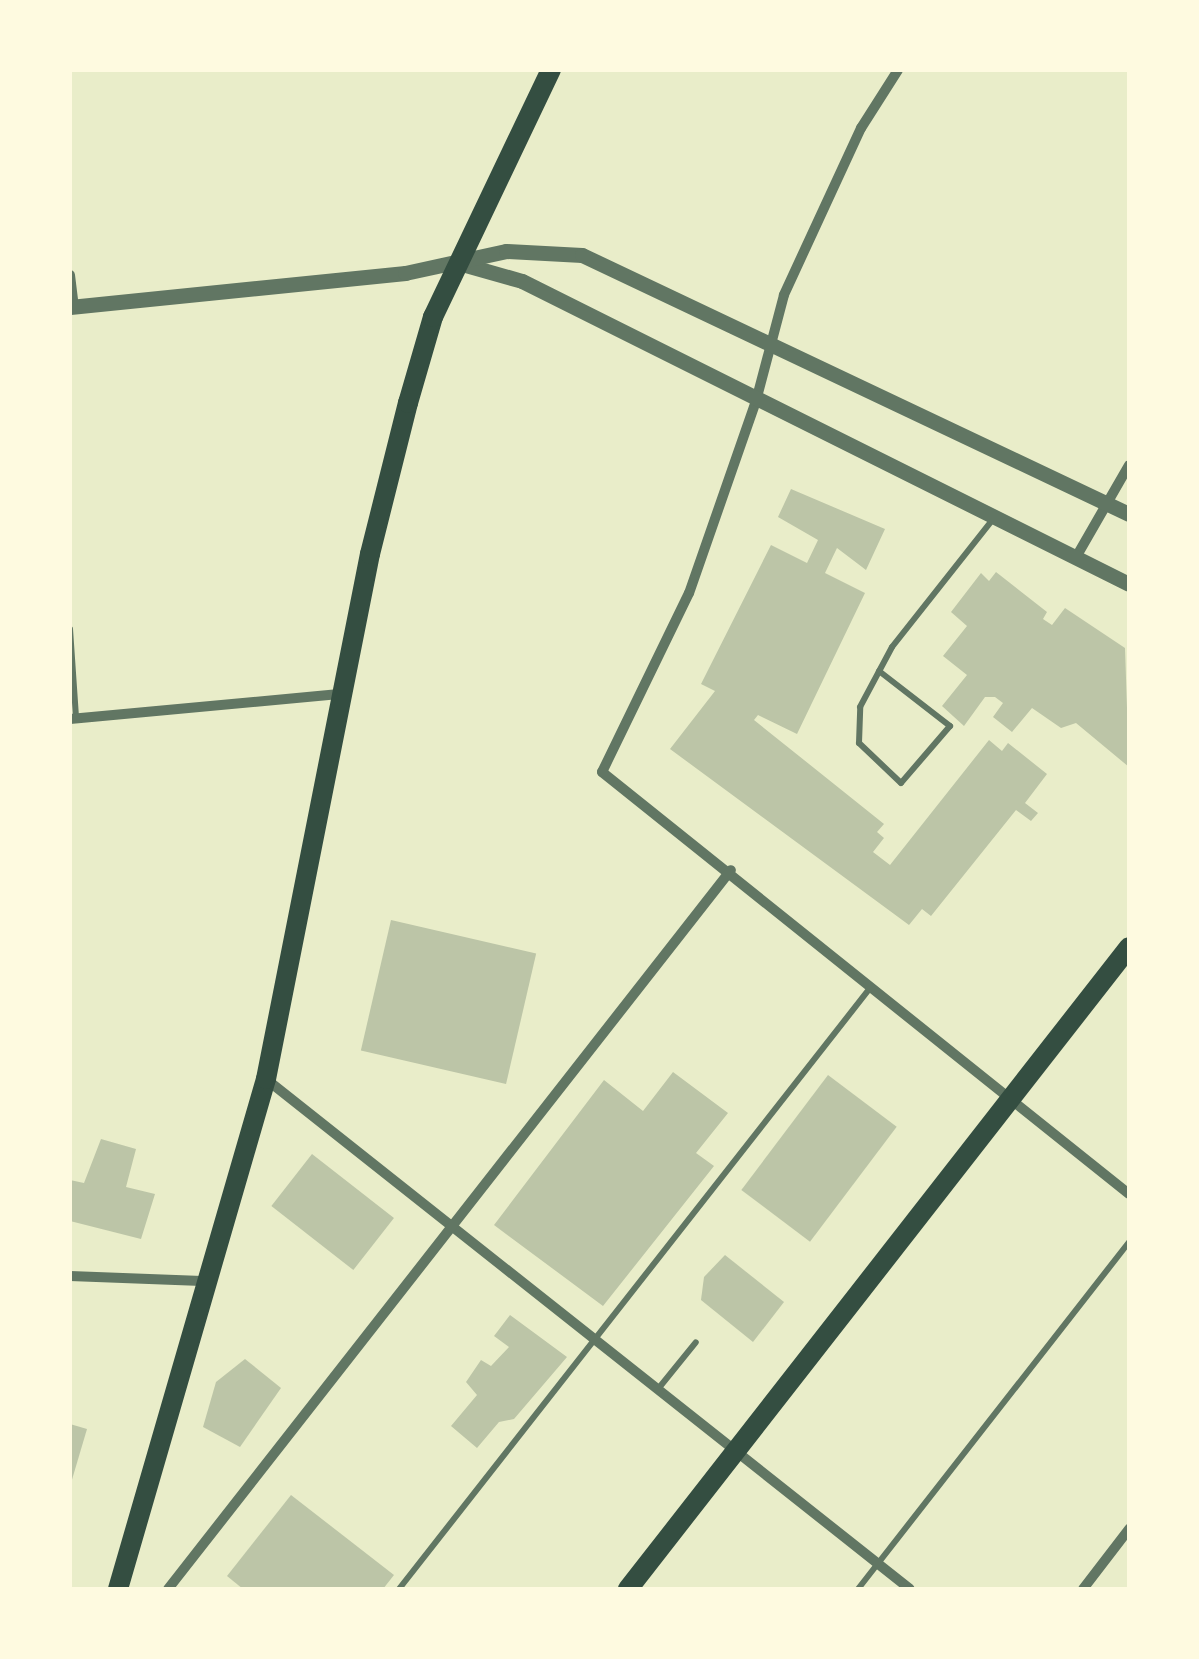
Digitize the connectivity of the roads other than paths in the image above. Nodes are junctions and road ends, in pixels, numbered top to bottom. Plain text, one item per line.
1 (551, 70) edge
2 (898, 70) edge
3 (462, 264) junction
4 (70, 275) edge
5 (72, 307) edge
6 (773, 346) junction
7 (756, 401) junction
8 (1129, 466) edge
9 (1106, 504) junction
10 (1129, 514) edge
11 (994, 518) junction
12 (1075, 559) junction
13 (1129, 584) edge
14 (70, 629) edge
15 (879, 672) junction
16 (342, 694) junction
17 (73, 719) edge
18 (731, 870) junction
19 (1129, 947) edge
20 (874, 983) junction
21 (266, 1079) junction
22 (1014, 1096) junction
23 (1129, 1194) edge
24 (454, 1224) junction
25 (1129, 1242) edge
26 (70, 1276) edge
27 (202, 1281) junction
28 (596, 1339) junction
29 (696, 1342) dead end
30 (658, 1389) junction
31 (736, 1452) junction
32 (1129, 1530) edge
33 (877, 1564) junction
34 (176, 1579) junction
35 (118, 1589) edge
36 (168, 1589) edge
37 (186, 1589) edge
38 (398, 1589) edge
39 (628, 1589) edge
40 (858, 1589) edge
41 (910, 1589) edge
42 (1083, 1589) edge

1 - 3 main road
2 - 6 street
3 - 5 street
3 - 6 street
3 - 7 street
3 - 16 main road
4 - 5 street
6 - 7 street
6 - 9 street
7 - 11 street
7 - 18 street
8 - 9 street
9 - 10 street
9 - 12 street
11 - 12 street
11 - 15 lane
12 - 13 street
14 - 17 lane
15 - 15 lane
16 - 17 street
16 - 21 main road
18 - 20 street
18 - 24 street
19 - 22 main road
20 - 22 street
20 - 28 lane
21 - 24 street
21 - 27 main road
22 - 23 street
22 - 31 main road
24 - 28 street
24 - 34 street
25 - 33 lane
26 - 27 street
27 - 35 main road
28 - 30 street
28 - 38 lane
29 - 30 lane
30 - 31 street
31 - 33 street
31 - 39 main road
32 - 42 street
33 - 40 lane
33 - 41 street
34 - 36 street
34 - 37 lane

